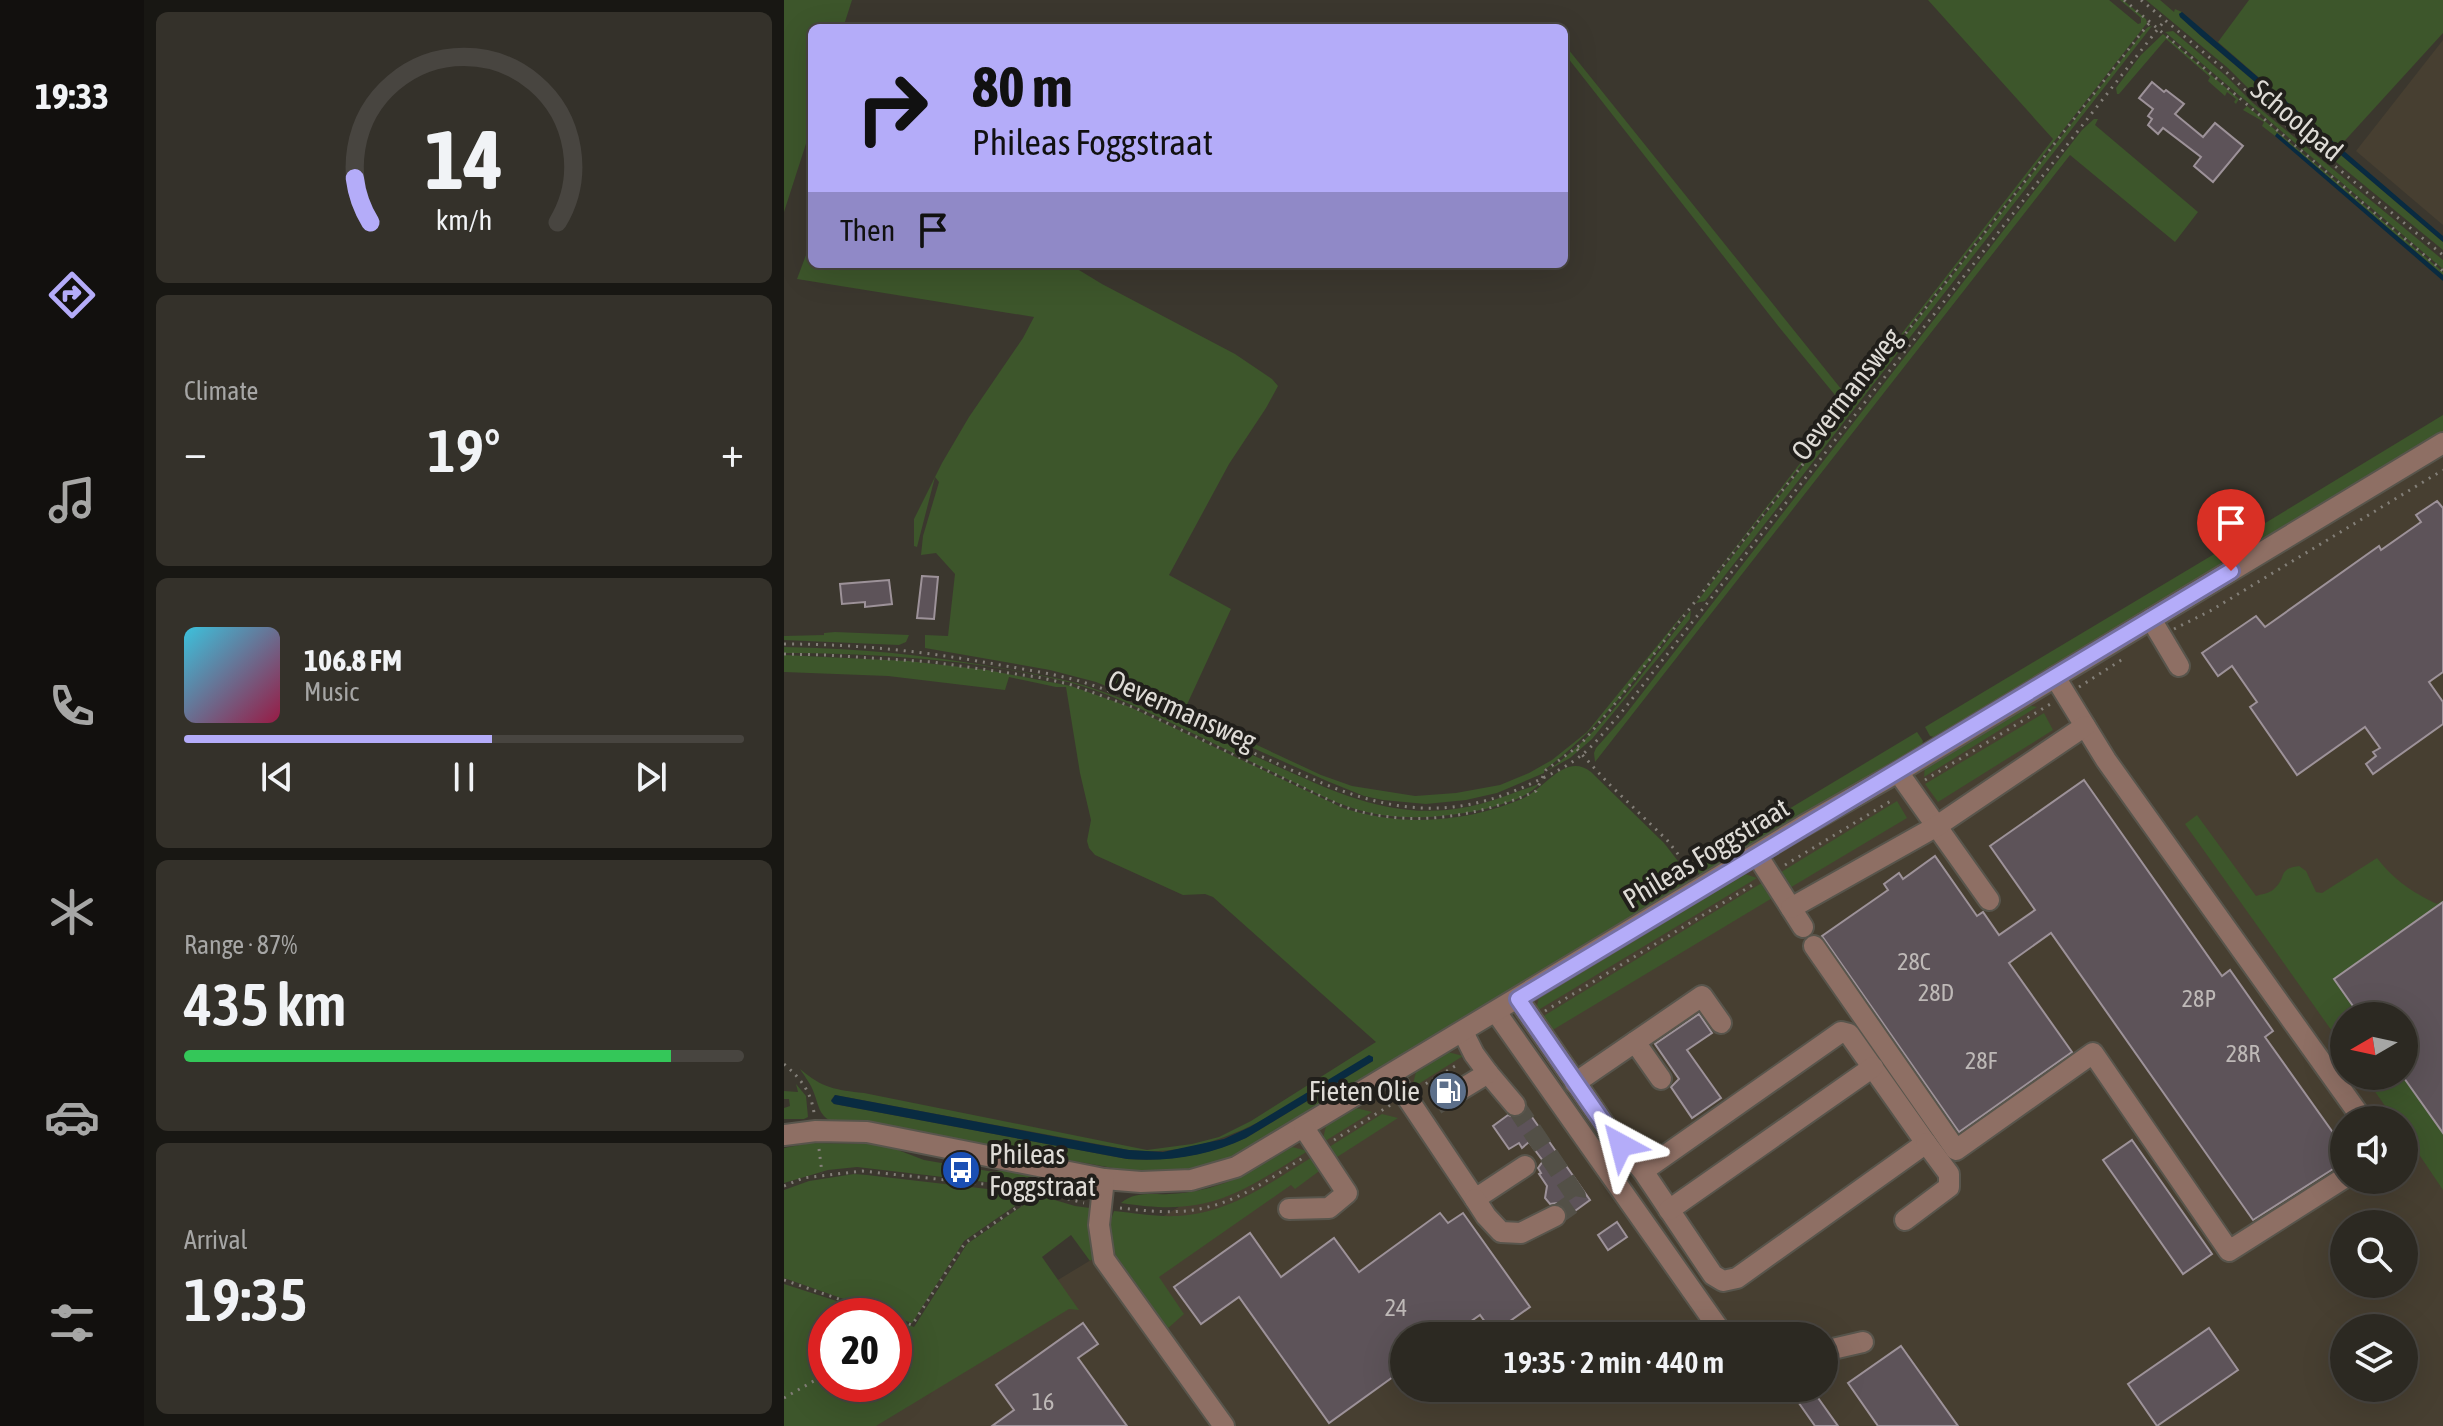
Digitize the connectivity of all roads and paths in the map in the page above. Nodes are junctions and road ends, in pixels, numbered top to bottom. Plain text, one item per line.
1 (2124, 0) edge
2 (2141, 0) edge
3 (2165, 20) junction
4 (2150, 22) junction
5 (2158, 28) junction
6 (2443, 255) edge
7 (2443, 271) edge
8 (2443, 443) edge
9 (2151, 619) junction
10 (784, 644) edge
11 (784, 654) edge
12 (2179, 666) dead end
13 (2055, 677) junction
14 (2085, 726) junction
15 (1576, 748) junction
16 (1582, 755) junction
17 (1898, 772) junction
18 (1544, 778) junction
19 (1937, 826) junction
20 (1757, 855) junction
21 (1703, 888) junction
22 (1989, 900) dead end
23 (1791, 908) junction
24 (1803, 927) dead end
25 (1814, 946) dead end
26 (1518, 999) junction
27 (1496, 1012) junction
28 (1721, 1023) dead end
29 (1463, 1032) junction
30 (1635, 1042) junction
31 (784, 1064) edge
32 (1873, 1067) junction
33 (1488, 1073) junction
34 (1392, 1075) junction
35 (1661, 1079) dead end
36 (1575, 1083) junction
37 (1460, 1090) tunnel mouth
38 (1515, 1105) tunnel mouth
39 (2353, 1106) edge
40 (1304, 1128) junction
41 (816, 1131) junction
42 (784, 1135) edge
43 (1926, 1143) junction
44 (1525, 1166) dead end
45 (1643, 1171) junction
46 (822, 1175) junction
47 (1104, 1179) junction
48 (784, 1186) edge
49 (2330, 1187) edge
50 (1037, 1191) junction
51 (1475, 1199) junction
52 (1101, 1205) junction
53 (1289, 1209) dead end
54 (1669, 1210) junction
55 (1555, 1216) tunnel mouth
56 (1905, 1220) dead end
57 (784, 1280) edge
58 (836, 1298) edge
59 (1714, 1322) edge
60 (912, 1325) edge
61 (1863, 1342) dead end
62 (1838, 1348) edge
63 (808, 1384) edge
64 (784, 1398) edge
65 (1224, 1426) edge

1 - 4 path, Schoolpad
2 - 3 path, Schoolpad
3 - 5 path, Oevermansweg
3 - 6 path, Schoolpad
4 - 5 path, Schoolpad
4 - 15 path, Oevermansweg
5 - 7 path, Schoolpad
5 - 16 path, Oevermansweg
8 - 9 street, Phileas Foggstraat
9 - 12 street
9 - 13 street, Phileas Foggstraat
10 - 18 path, Oevermansweg
11 - 18 path, Oevermansweg
13 - 14 street
13 - 17 street, Phileas Foggstraat
14 - 19 street
14 - 39 street
15 - 16 path
15 - 18 path, Oevermansweg
16 - 18 path, Oevermansweg
16 - 21 path
17 - 19 street
17 - 20 street, Phileas Foggstraat
19 - 22 street
19 - 23 street
20 - 21 street, Phileas Foggstraat
20 - 23 street
21 - 26 street, Phileas Foggstraat
23 - 24 street
25 - 49 street
26 - 27 street, Phileas Foggstraat
26 - 36 street
27 - 29 street, Phileas Foggstraat
27 - 59 street
28 - 30 street
29 - 33 street
29 - 34 street, Phileas Foggstraat
30 - 35 street
30 - 36 street
31 - 41 path
32 - 43 street
32 - 45 street
32 - 54 street
33 - 37 street
33 - 38 street
34 - 40 street, Phileas Foggstraat
34 - 51 street
36 - 45 street
40 - 47 street, Phileas Foggstraat
40 - 53 street
41 - 42 street, Phileas Foggstraat
41 - 46 path
41 - 47 street, Phileas Foggstraat
43 - 54 street
43 - 56 street
44 - 51 street
45 - 54 street
46 - 48 path
46 - 50 path
47 - 52 street
50 - 52 path
50 - 60 path
51 - 55 street
52 - 65 street
57 - 58 path
61 - 62 street
63 - 64 path

